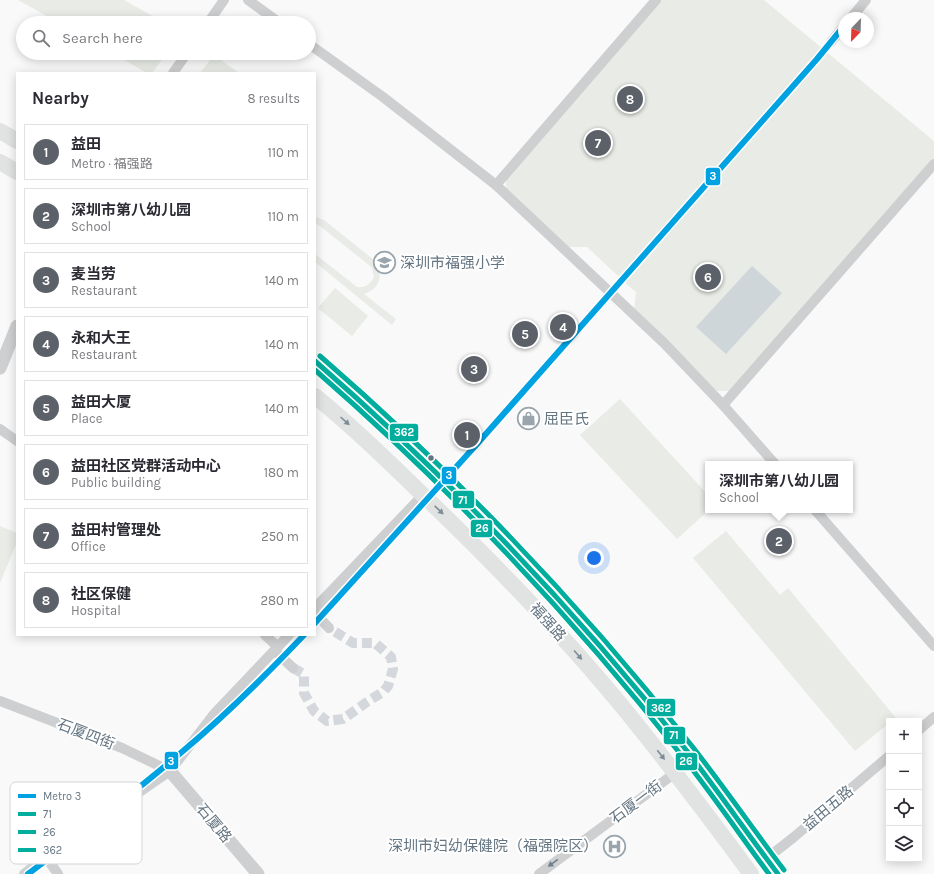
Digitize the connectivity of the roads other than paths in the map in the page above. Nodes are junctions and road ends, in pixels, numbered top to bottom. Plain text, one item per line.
1 (224, 0) edge
2 (248, 0) edge
3 (656, 0) edge
4 (866, 0) edge
5 (856, 12) edge
6 (213, 16) edge
7 (270, 16) edge
8 (838, 33) edge
9 (831, 42) dead end
10 (316, 49) edge
11 (182, 60) edge
12 (174, 72) edge
13 (0, 131) edge
14 (16, 140) edge
15 (0, 162) edge
16 (934, 164) edge
17 (16, 171) edge
18 (496, 185) junction
19 (16, 328) edge
20 (316, 362) edge
21 (0, 368) edge
22 (316, 397) edge
23 (723, 405) junction
24 (0, 429) edge
25 (16, 440) edge
26 (772, 461) edge
27 (423, 494) junction
28 (818, 513) edge
29 (316, 607) edge
30 (316, 614) edge
31 (329, 628) tunnel mouth
32 (266, 636) edge
33 (288, 636) edge
34 (934, 646) edge
35 (276, 649) junction
36 (293, 668) tunnel mouth
37 (0, 701) edge
38 (934, 717) edge
39 (922, 727) edge
40 (886, 759) edge
41 (170, 771) junction
42 (675, 773) junction
43 (142, 790) edge
44 (766, 859) junction
45 (37, 864) edge
46 (51, 864) edge
47 (24, 874) edge
48 (58, 874) edge
49 (258, 874) edge
50 (539, 874) edge
51 (751, 874) edge
52 (778, 874) edge

1 - 6 street
2 - 7 street
3 - 18 street
4 - 5 street
8 - 9 street
10 - 18 street
11 - 12 street
13 - 14 main road
15 - 17 main road
16 - 23 street
18 - 23 street
19 - 21 street
20 - 44 main road, 福强路
22 -> 27 main road, 福强路
23 - 26 street
24 - 25 street
27 - 29 street
27 -> 42 main road, 福强路
28 - 34 street
30 - 31 street
32 - 35 street
33 - 35 street
35 - 36 street
35 - 41 street
37 - 41 street, 石厦四街
38 - 39 street
40 - 44 street, 益田五路
41 - 43 street
41 - 49 street, 石厦路
42 -> 50 street, 石厦一街
42 - 51 main road, 福强路
44 - 52 main road, 福强路
45 - 47 street
46 - 48 street

